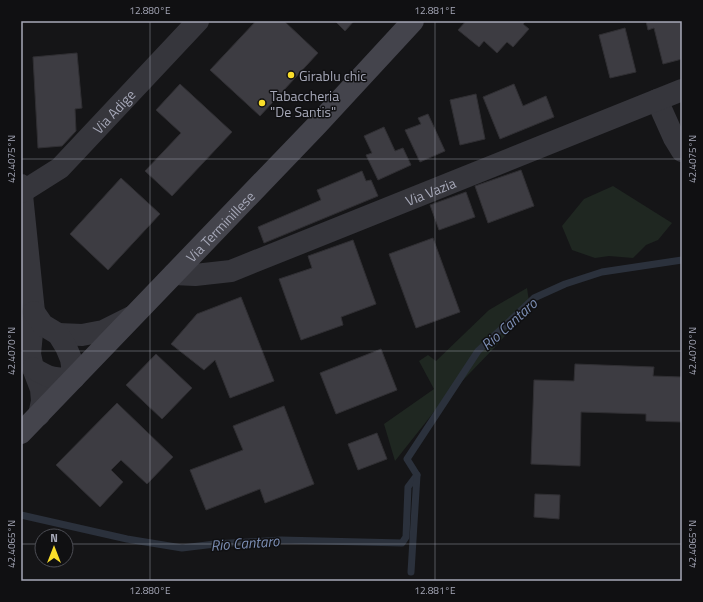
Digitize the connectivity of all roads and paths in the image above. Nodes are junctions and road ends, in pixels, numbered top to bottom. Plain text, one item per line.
1 (198, 21) edge
2 (413, 21) edge
3 (682, 90) edge
4 (657, 100) junction
5 (682, 151) edge
6 (21, 189) edge
7 (174, 274) junction
8 (34, 312) junction
9 (134, 316) junction
10 (58, 334) junction
11 (28, 359) edge
12 (74, 378) junction
13 (26, 428) edge

1 - 6 street, Via Adige
2 - 7 main road, Via Terminillese
3 - 4 street, Via Vazia
4 - 5 street
4 - 7 street, Via Vazia
6 - 8 street
7 - 9 main road, Via Terminillese
8 - 10 street
8 - 11 street
9 - 10 street
9 - 12 main road, Via Terminillese
10 - 12 street
11 - 12 street
11 - 13 street
12 - 13 main road, Via Terminillese

